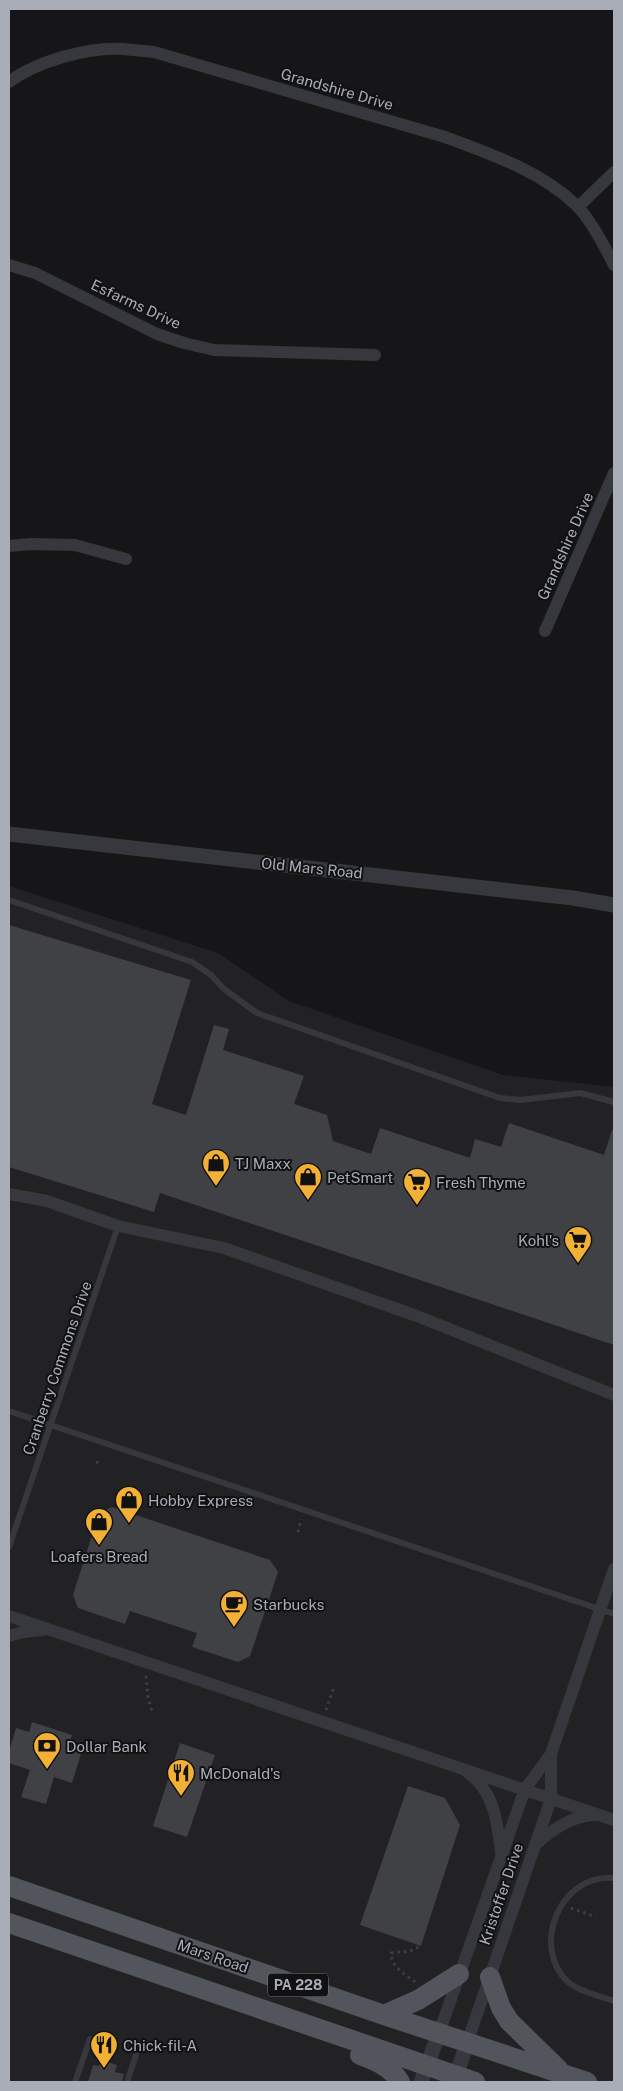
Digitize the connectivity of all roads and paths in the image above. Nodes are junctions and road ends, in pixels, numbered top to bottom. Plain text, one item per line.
1 (9, 82) edge
2 (614, 172) edge
3 (578, 207) junction
4 (9, 265) edge
5 (614, 265) edge
6 (375, 355) dead end
7 (614, 473) edge
8 (9, 546) edge
9 (126, 559) dead end
10 (545, 631) dead end
11 (9, 834) edge
12 (9, 900) edge
13 (614, 905) edge
14 (614, 1102) edge
15 (9, 1194) edge
16 (118, 1226) junction
17 (614, 1395) edge
18 (9, 1411) edge
19 (50, 1425) junction
20 (96, 1462) dead end
21 (101, 1464) dead end
22 (301, 1518) dead end
23 (298, 1532) dead end
24 (9, 1547) edge
25 (614, 1569) edge
26 (600, 1609) junction
27 (614, 1614) edge
28 (9, 1616) edge
29 (52, 1630) junction
30 (9, 1636) edge
31 (146, 1673) dead end
32 (152, 1711) dead end
33 (551, 1754) junction
34 (462, 1768) junction
35 (525, 1789) junction
36 (551, 1799) junction
37 (608, 1818) edge
38 (535, 1845) junction
39 (501, 1857) junction
40 (614, 1878) edge
41 (13, 1885) edge
42 (561, 1905) junction
43 (596, 1917) dead end
44 (9, 1923) edge
45 (421, 1946) dead end
46 (460, 1974) junction
47 (171, 1977) junction
48 (490, 1977) junction
49 (418, 1984) dead end
50 (614, 2001) edge
51 (384, 2015) junction
52 (438, 2033) junction
53 (90, 2039) dead end
54 (467, 2043) junction
55 (136, 2055) dead end
56 (424, 2074) edge
57 (564, 2075) junction
58 (462, 2080) edge
59 (75, 2082) edge
60 (127, 2082) edge
61 (400, 2082) edge
62 (587, 2082) edge

1 - 3 street, Grandshire Drive
2 - 3 street
3 - 5 street, Grandshire Drive
4 - 6 street, Esfarms Drive
7 - 10 street, Grandshire Drive
8 - 9 street
11 - 13 street, Old Mars Road
12 - 14 lane
15 - 16 street
16 - 17 street
16 - 19 lane, Cranberry Commons Drive
18 - 19 lane
19 - 24 lane, Cranberry Commons Drive
19 - 26 lane
20 - 21 path
22 - 23 path
25 - 26 street, Kristoffer Drive
26 - 27 lane
26 - 33 street, Kristoffer Drive
28 - 29 street
29 - 30 street
29 - 34 street
31 - 32 path
33 - 35 street, Kristoffer Drive
33 - 36 street, Kristoffer Drive
34 - 35 street
34 - 39 street
35 - 36 street
35 - 39 street, Kristoffer Drive
36 - 37 street
36 - 38 street, Kristoffer Drive
37 - 38 street
38 - 48 street, Kristoffer Drive
39 - 46 street, Kristoffer Drive
40 - 42 lane
41 - 51 main road, Mars Road / PA 228
42 - 43 path
42 - 50 lane
44 - 47 main road, PA 228
45 - 49 path
46 - 51 main road
46 - 52 street, Kristoffer Drive
47 - 56 main road, PA 228
47 - 61 main road
48 - 54 street, Kristoffer Drive
48 - 57 main road
51 - 52 main road, Mars Road / PA 228
52 - 54 main road, Mars Road / PA 228
52 - 56 street
53 - 59 lane
54 - 57 main road, Mars Road / PA 228
54 - 58 street
55 - 60 lane
56 - 58 main road, PA 228
57 - 62 main road, Mars Road / PA 228

